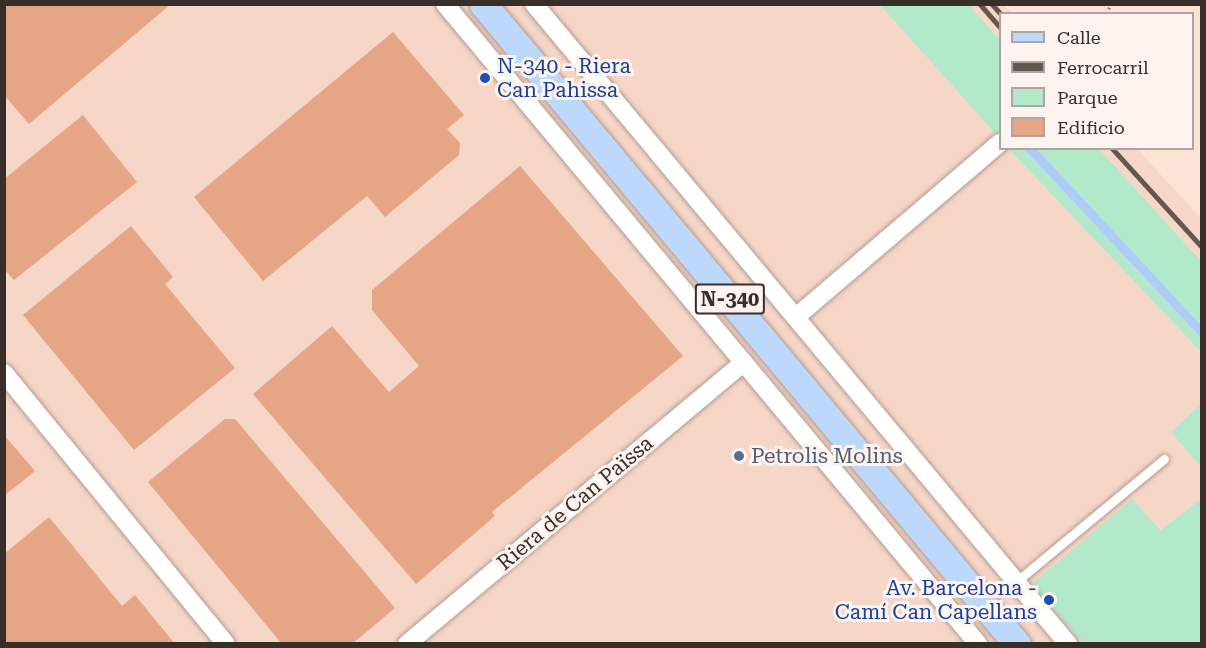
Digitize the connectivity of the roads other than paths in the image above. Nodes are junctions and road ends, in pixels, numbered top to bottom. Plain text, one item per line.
1 (445, 4) edge
2 (483, 4) edge
3 (534, 5) edge
4 (999, 144) edge
5 (796, 317) junction
6 (744, 362) junction
7 (4, 373) edge
8 (1164, 459) dead end
9 (1017, 581) junction
10 (976, 594) junction
11 (226, 644) edge
12 (407, 644) edge
13 (978, 644) edge
14 (1001, 644) edge
15 (1017, 644) edge
16 (1068, 644) edge

1 - 6 street
2 - 10 main road, N-340
3 - 5 street
4 - 5 street
5 - 9 street
6 - 12 street, Riera de Can Païssa
6 - 13 street
7 - 11 street
8 - 9 lane
9 - 16 street
10 - 14 street
10 - 15 main road, N-340

